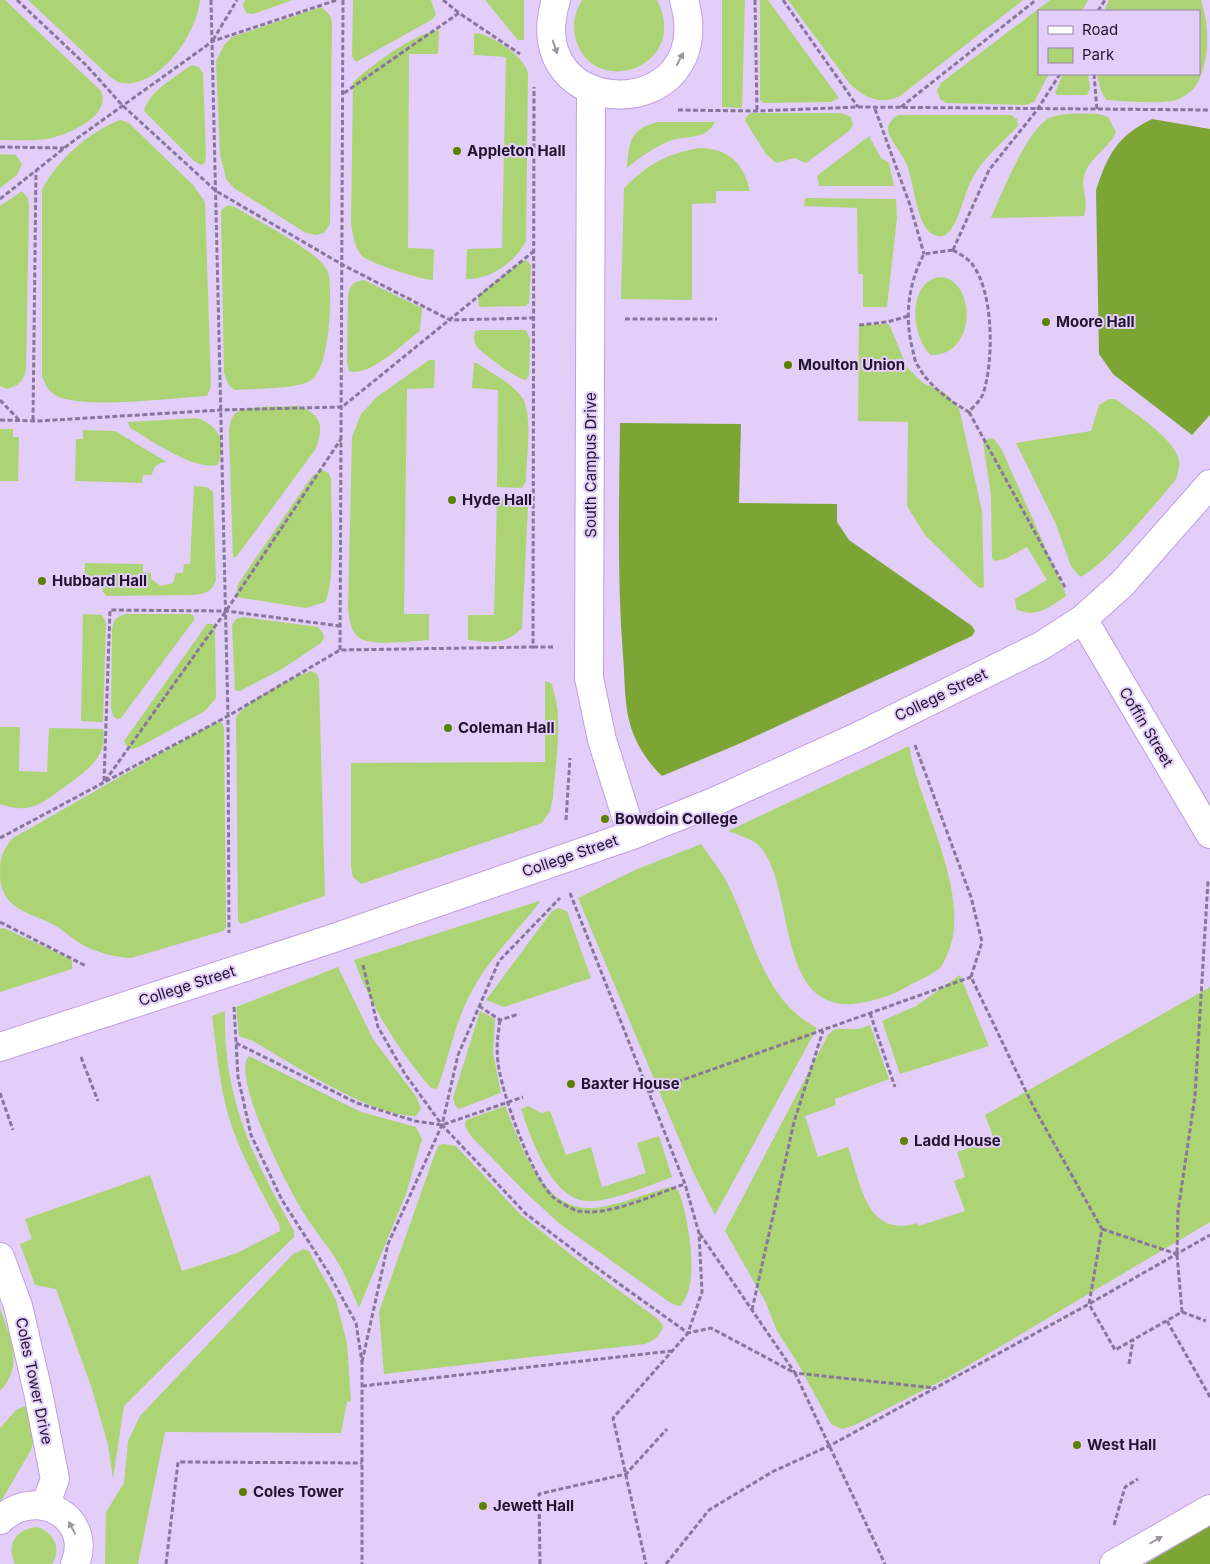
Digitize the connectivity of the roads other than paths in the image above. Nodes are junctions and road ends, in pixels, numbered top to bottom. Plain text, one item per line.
1 (556, 0) edge
2 (684, 0) edge
3 (591, 90) junction
4 (1210, 484) edge
5 (1083, 619) junction
6 (632, 834) junction
7 (1210, 834) edge
8 (0, 1047) edge
9 (0, 1257) edge
10 (45, 1506) junction
11 (1210, 1509) edge
12 (0, 1520) edge
13 (75, 1564) edge
14 (1114, 1564) edge

1 -> 3 street
3 -> 2 street
3 - 6 street, South Campus Drive
4 - 5 street, College Street
5 - 6 street, College Street
5 - 7 street, Coffin Street
6 - 8 street, College Street
9 - 10 street, Coles Tower Drive
10 - 12 street
13 -> 10 street
14 -> 11 street

